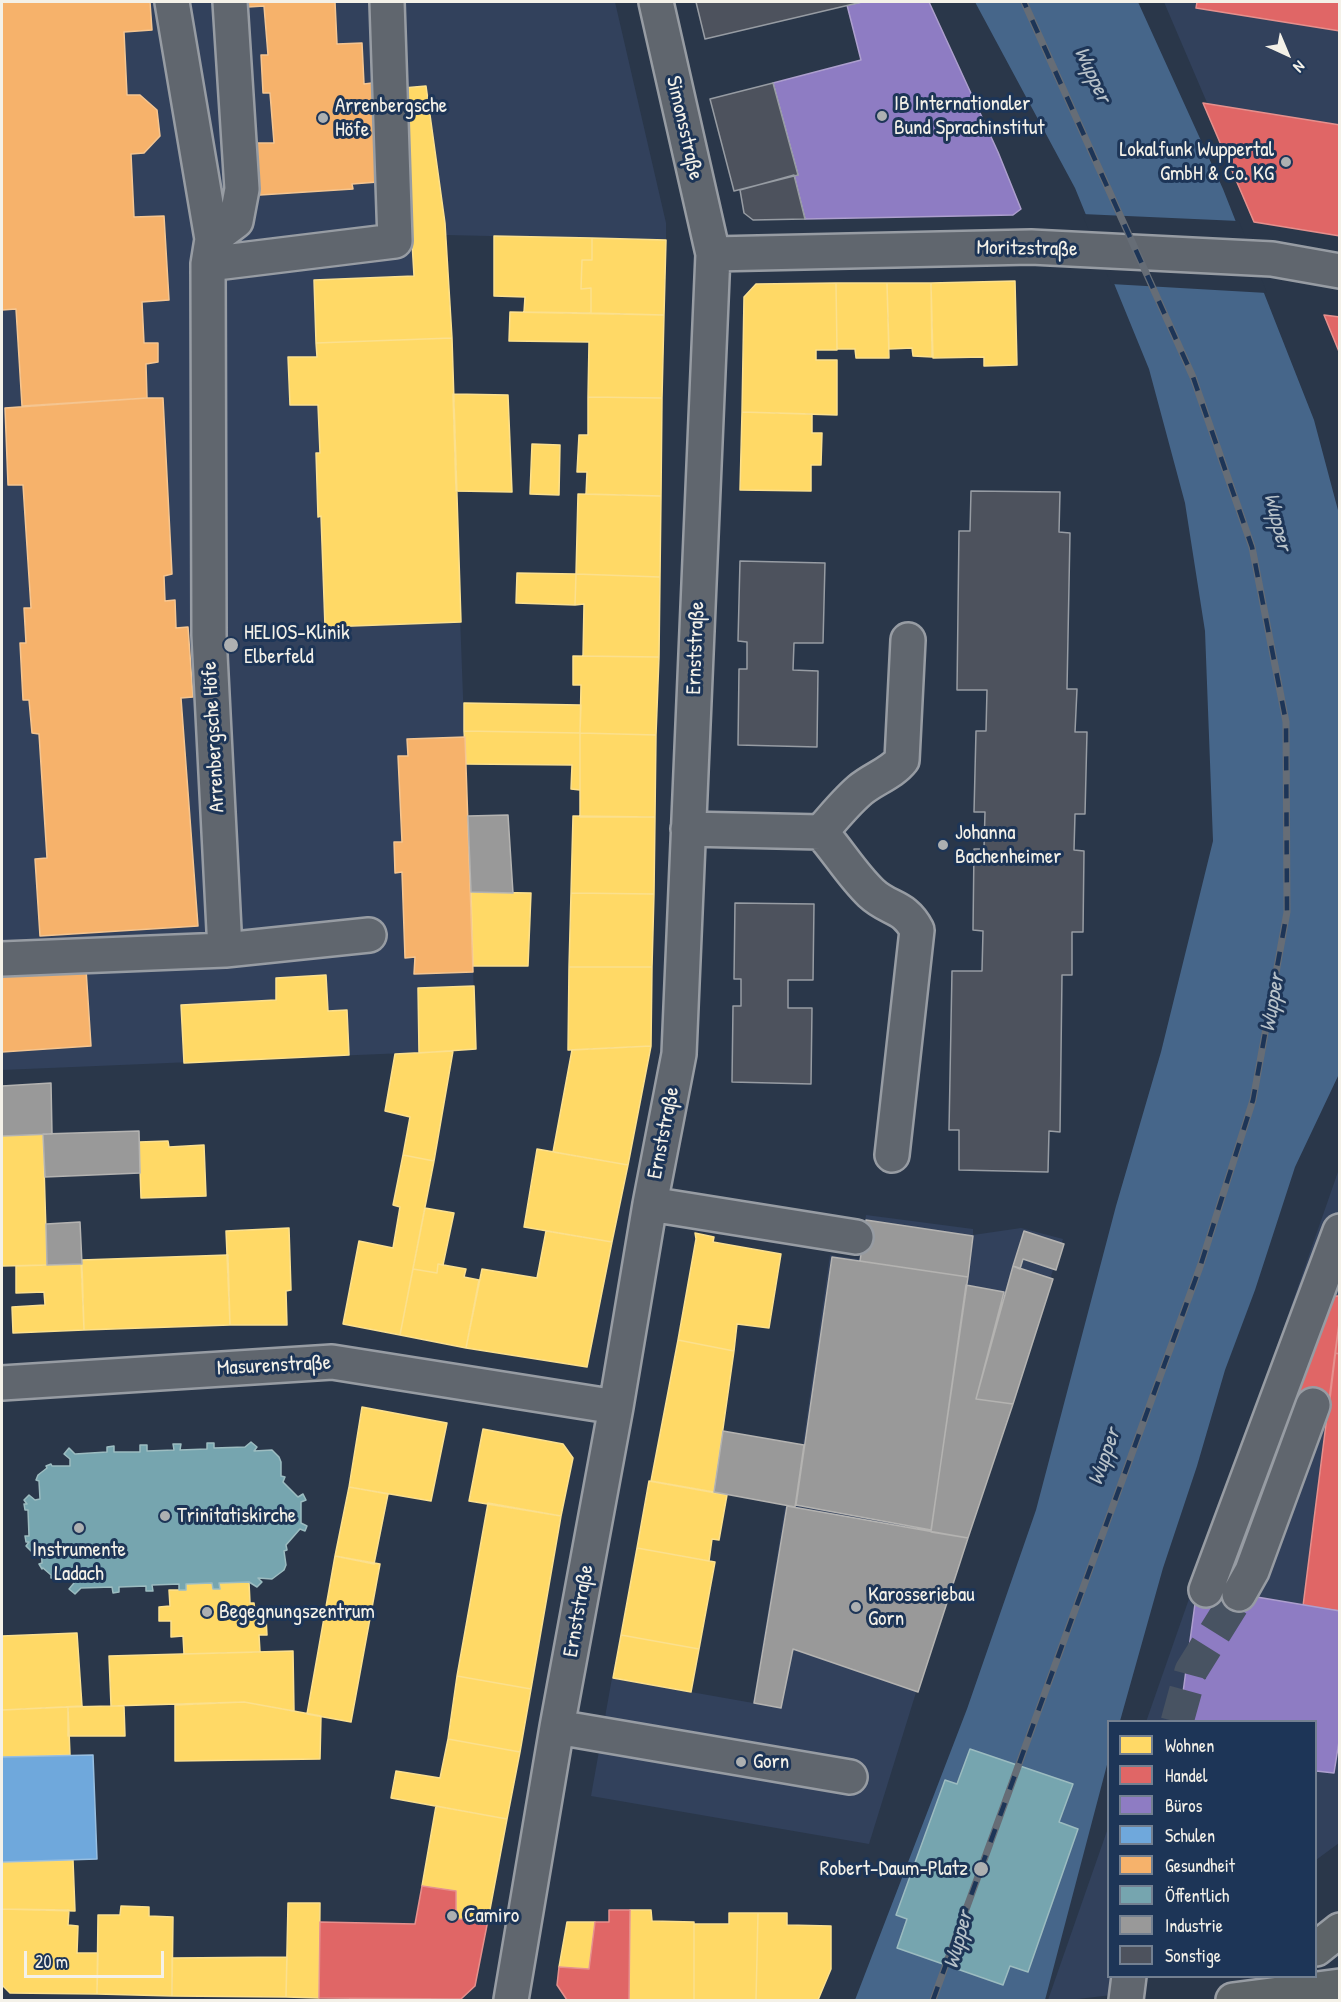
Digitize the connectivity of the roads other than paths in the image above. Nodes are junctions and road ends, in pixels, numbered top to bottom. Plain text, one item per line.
1 (172, 2) edge
2 (230, 2) edge
3 (387, 2) edge
4 (656, 2) edge
5 (210, 251) junction
6 (713, 254) junction
7 (1340, 271) edge
8 (908, 640) dead end
9 (688, 829) junction
10 (821, 832) junction
11 (369, 935) dead end
12 (225, 950) junction
13 (2, 959) edge
14 (892, 1155) dead end
15 (650, 1203) junction
16 (1340, 1231) edge
17 (856, 1237) dead end
18 (2, 1383) edge
19 (1313, 1405) dead end
20 (616, 1407) junction
21 (1206, 1590) tunnel mouth
22 (1239, 1594) tunnel mouth
23 (557, 1727) junction
24 (850, 1777) dead end
25 (1340, 1930) edge
26 (1317, 1948) edge
27 (1129, 1978) edge
28 (1274, 1978) edge
29 (1340, 1986) edge
30 (1236, 1999) edge
31 (512, 2001) edge
32 (1126, 2001) edge

1 - 5 street, Arrenbergsche Höfe
2 - 5 street
3 - 5 street
4 - 6 street, Simonsstraße
5 - 12 street, Arrenbergsche Höfe
6 - 7 street, Moritzstraße
6 - 9 street, Ernststraße
8 - 10 street
9 - 10 street
9 - 15 street, Ernststraße
10 - 14 street
11 - 12 street
12 - 13 street
15 - 17 street
15 - 20 street, Ernststraße
16 - 21 street
18 - 20 street, Masurenstraße
19 - 22 street
20 - 23 street, Ernststraße
23 - 24 street
23 - 31 street, Ernststraße
25 - 26 main road
27 - 32 street
28 - 30 main road
29 - 30 main road

